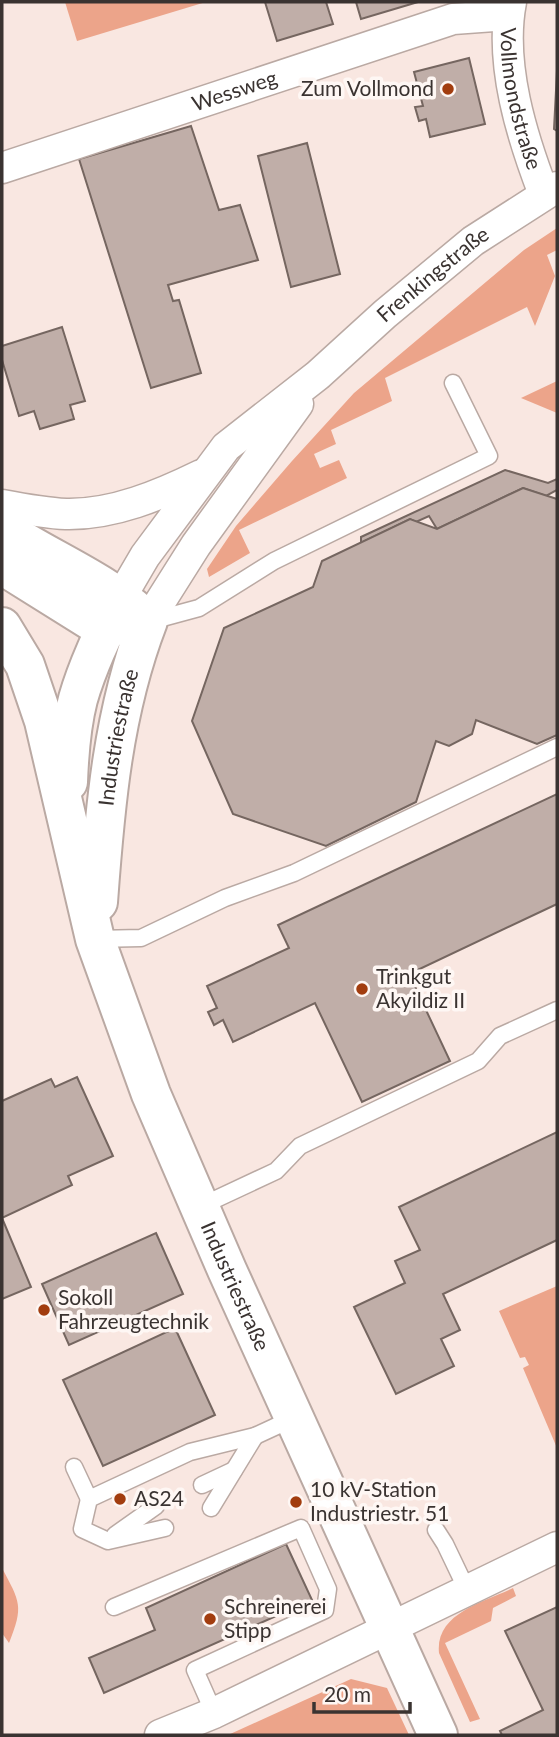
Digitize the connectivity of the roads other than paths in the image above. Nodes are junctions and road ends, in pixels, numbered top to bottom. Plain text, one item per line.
1 (510, 8) edge
2 (2, 169) edge
3 (551, 191) edge
4 (318, 375) junction
5 (453, 383) dead end
6 (205, 473) junction
7 (2, 505) edge
8 (2, 528) edge
9 (2, 565) edge
10 (125, 615) junction
11 (2, 627) edge
12 (557, 747) edge
13 (66, 818) junction
14 (95, 939) junction
15 (557, 1010) edge
16 (199, 1207) junction
17 (294, 1418) junction
18 (255, 1436) junction
19 (74, 1467) dead end
20 (236, 1469) junction
21 (202, 1485) dead end
22 (89, 1499) junction
23 (156, 1506) dead end
24 (211, 1507) dead end
25 (166, 1528) dead end
26 (436, 1530) dead end
27 (108, 1541) junction
28 (557, 1547) edge
29 (467, 1590) junction
30 (114, 1607) dead end
31 (389, 1627) junction
32 (214, 1713) junction
33 (160, 1735) edge
34 (438, 1735) edge

1 - 2 street, Wessweg
1 - 3 street, Vollmondstraße
3 - 4 street, Frenkingstraße
4 - 6 street, Frenkingstraße
4 - 10 street, Frenkingstraße
5 - 10 lane
6 - 7 street
6 - 10 street, Frenkingstraße
8 - 10 street
9 - 10 street
10 - 13 street, Industriestraße
10 - 14 street, Industriestraße
11 - 13 street, Industriestraße
12 - 14 lane
13 - 14 street, Industriestraße
14 - 16 street, Industriestraße
15 - 16 lane
16 - 17 street, Industriestraße
17 - 18 lane
17 - 31 street, Industriestraße
18 - 20 lane
18 - 22 lane
19 - 22 lane
20 - 21 lane
20 - 24 lane
22 - 27 lane
23 - 27 lane
25 - 27 lane
26 - 29 lane
28 - 29 street
29 - 31 street
30 - 32 lane
31 - 32 street
31 - 34 street, Industriestraße
32 - 33 street

